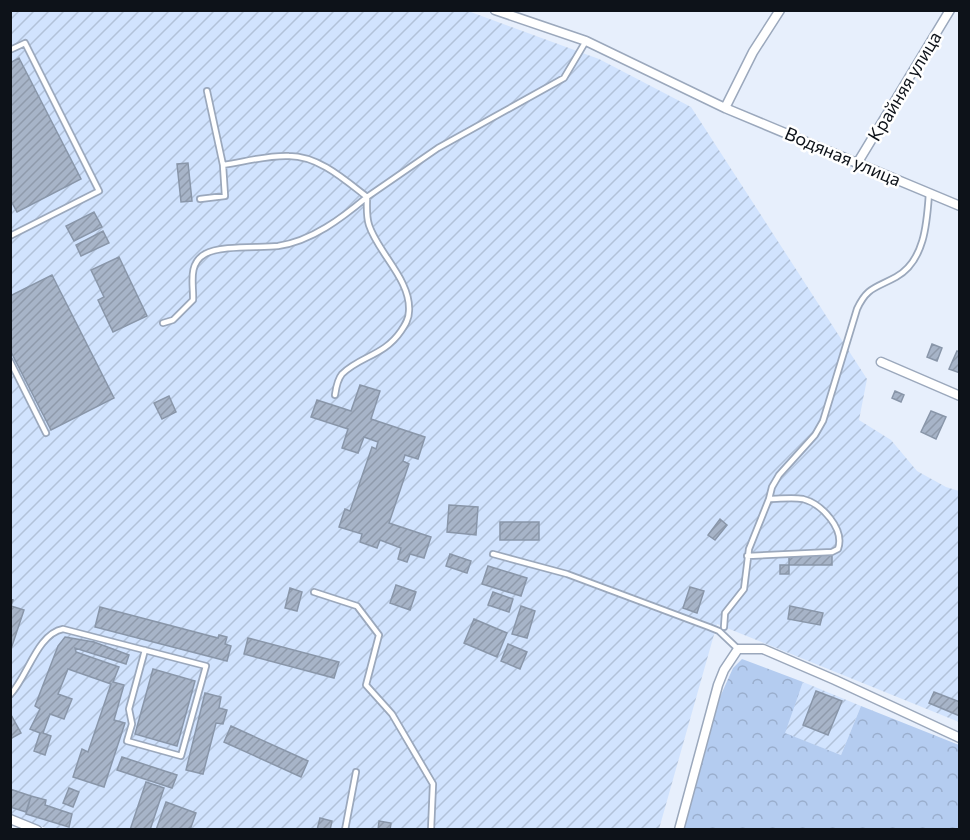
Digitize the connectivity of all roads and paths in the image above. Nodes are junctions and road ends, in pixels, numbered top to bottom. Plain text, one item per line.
1 (495, 10) edge
2 (780, 10) edge
3 (950, 10) edge
4 (586, 41) junction
5 (10, 50) edge
6 (207, 91) dead end
7 (725, 108) junction
8 (858, 162) junction
9 (223, 165) junction
10 (929, 193) junction
11 (367, 197) junction
12 (200, 199) dead end
13 (960, 206) edge
14 (10, 236) edge
15 (164, 323) dead end
16 (10, 362) edge
17 (881, 362) dead end
18 (335, 395) dead end
19 (960, 396) edge
20 (46, 433) dead end
21 (769, 499) junction
22 (493, 555) dead end
23 (747, 556) junction
24 (314, 592) dead end
25 (724, 627) dead end
26 (738, 649) junction
27 (145, 650) junction
28 (10, 695) edge
29 (960, 738) edge
30 (356, 772) dead end
31 (10, 819) edge
32 (37, 830) edge
33 (345, 830) edge
34 (431, 830) edge
35 (679, 830) edge

1 - 4 street, Водяная улица
2 - 7 street
3 - 8 street, Крайняя улица
4 - 7 street, Водяная улица
4 - 11 lane
5 - 14 lane
6 - 9 lane
7 - 8 street, Водяная улица
8 - 10 street, Водяная улица
9 - 11 lane
9 - 12 lane
10 - 13 street, Водяная улица
10 - 21 lane
11 - 15 lane
11 - 18 lane
16 - 20 lane
17 - 19 street
21 - 23 lane
21 - 23 lane
22 - 26 lane
23 - 25 lane
24 - 34 lane
26 - 29 street
26 - 35 street
27 - 27 lane
27 - 28 lane
30 - 33 lane
31 - 32 street

